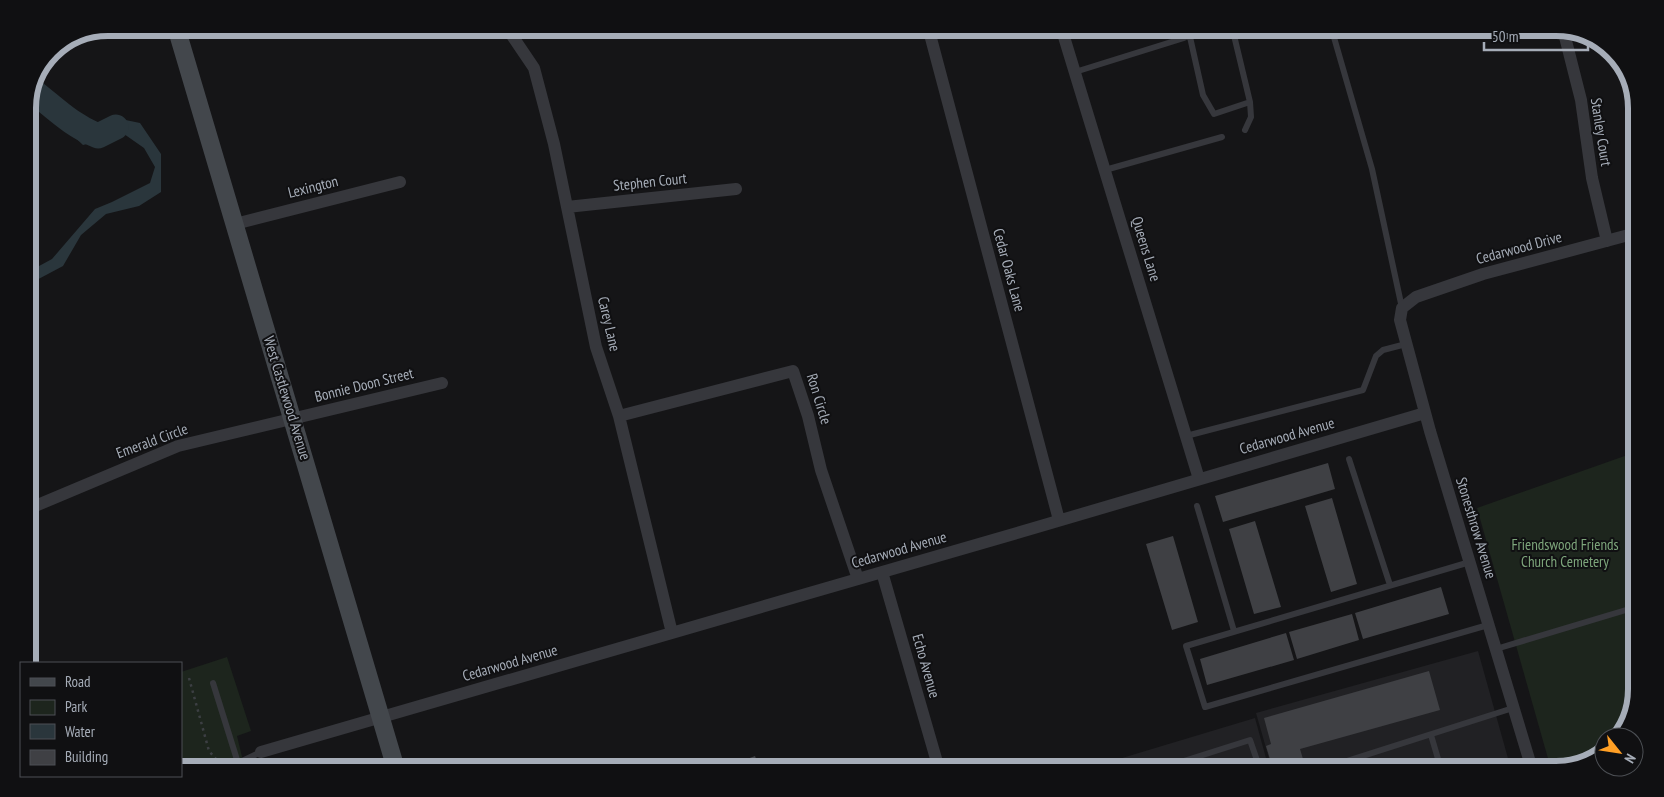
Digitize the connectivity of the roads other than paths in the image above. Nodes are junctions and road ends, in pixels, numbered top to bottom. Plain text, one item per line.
1 (178, 36) edge
2 (512, 36) edge
3 (930, 36) edge
4 (1064, 36) edge
5 (1193, 36) edge
6 (1234, 36) edge
7 (1333, 36) edge
8 (1564, 37) edge
9 (1187, 38) junction
10 (1075, 72) junction
11 (1250, 102) junction
12 (1245, 130) dead end
13 (1222, 137) dead end
14 (1105, 170) junction
15 (400, 182) dead end
16 (736, 190) dead end
17 (567, 206) junction
18 (235, 224) junction
19 (1628, 235) edge
20 (1607, 241) junction
21 (1402, 308) junction
22 (1406, 344) junction
23 (442, 383) dead end
24 (1425, 413) junction
25 (619, 416) junction
26 (293, 419) junction
27 (1186, 436) junction
28 (1349, 459) dead end
29 (1199, 479) junction
30 (36, 506) edge
31 (1197, 506) dead end
32 (1059, 520) junction
33 (1470, 562) junction
34 (882, 572) junction
35 (858, 579) junction
36 (1390, 585) junction
37 (1628, 609) edge
38 (1488, 625) junction
39 (1234, 631) junction
40 (672, 633) junction
41 (1496, 649) junction
42 (213, 683) dead end
43 (1514, 708) junction
44 (381, 717) junction
45 (1431, 735) junction
46 (261, 752) joint
47 (237, 761) edge
48 (247, 761) edge
49 (393, 761) edge
50 (936, 761) edge
51 (1184, 761) edge
52 (1257, 761) edge
53 (1347, 761) edge
54 (1438, 761) edge
55 (1530, 761) edge

1 - 18 street, West Castlewood Avenue
2 - 17 street, Carey Lane
3 - 32 street, Cedar Oaks Lane
4 - 10 street, Queens Lane
5 - 9 lane
6 - 11 lane
7 - 21 lane
8 - 20 street, Stanley Court
9 - 10 lane
9 - 11 lane
10 - 14 street, Queens Lane
11 - 12 lane
13 - 14 lane
14 - 27 street, Queens Lane
15 - 18 street, Lexington
16 - 17 street, Stephen Court
17 - 25 street, Carey Lane
18 - 26 street, West Castlewood Avenue
19 - 20 street, Cedarwood Drive
20 - 21 street, Cedarwood Drive
21 - 22 street, Stonesthrow Avenue
22 - 24 street, Stonesthrow Avenue
22 - 27 lane
23 - 26 street, Bonnie Doon Street
24 - 29 street, Cedarwood Avenue
24 - 33 street, Stonesthrow Avenue
25 - 35 street, Ron Circle
25 - 40 street, Carey Lane
26 - 30 street, Emerald Circle
26 - 44 street, West Castlewood Avenue
27 - 29 street, Queens Lane
28 - 36 lane
29 - 32 street, Cedarwood Avenue
31 - 39 lane
32 - 34 street, Cedarwood Avenue
33 - 36 lane
33 - 38 street, Stonesthrow Avenue
34 - 35 street, Cedarwood Avenue
34 - 50 street, Echo Avenue
35 - 40 street, Cedarwood Avenue
36 - 39 lane
37 - 41 lane
38 - 39 lane
38 - 41 street, Stonesthrow Avenue
40 - 44 street, Cedarwood Avenue
41 - 43 street, Stonesthrow Avenue
42 - 47 lane
43 - 45 lane
43 - 55 street, Stonesthrow Avenue
44 - 46 street, Cedarwood Avenue
44 - 49 street, West Castlewood Avenue
45 - 53 lane
45 - 54 lane
46 - 48 lane
51 - 52 lane

